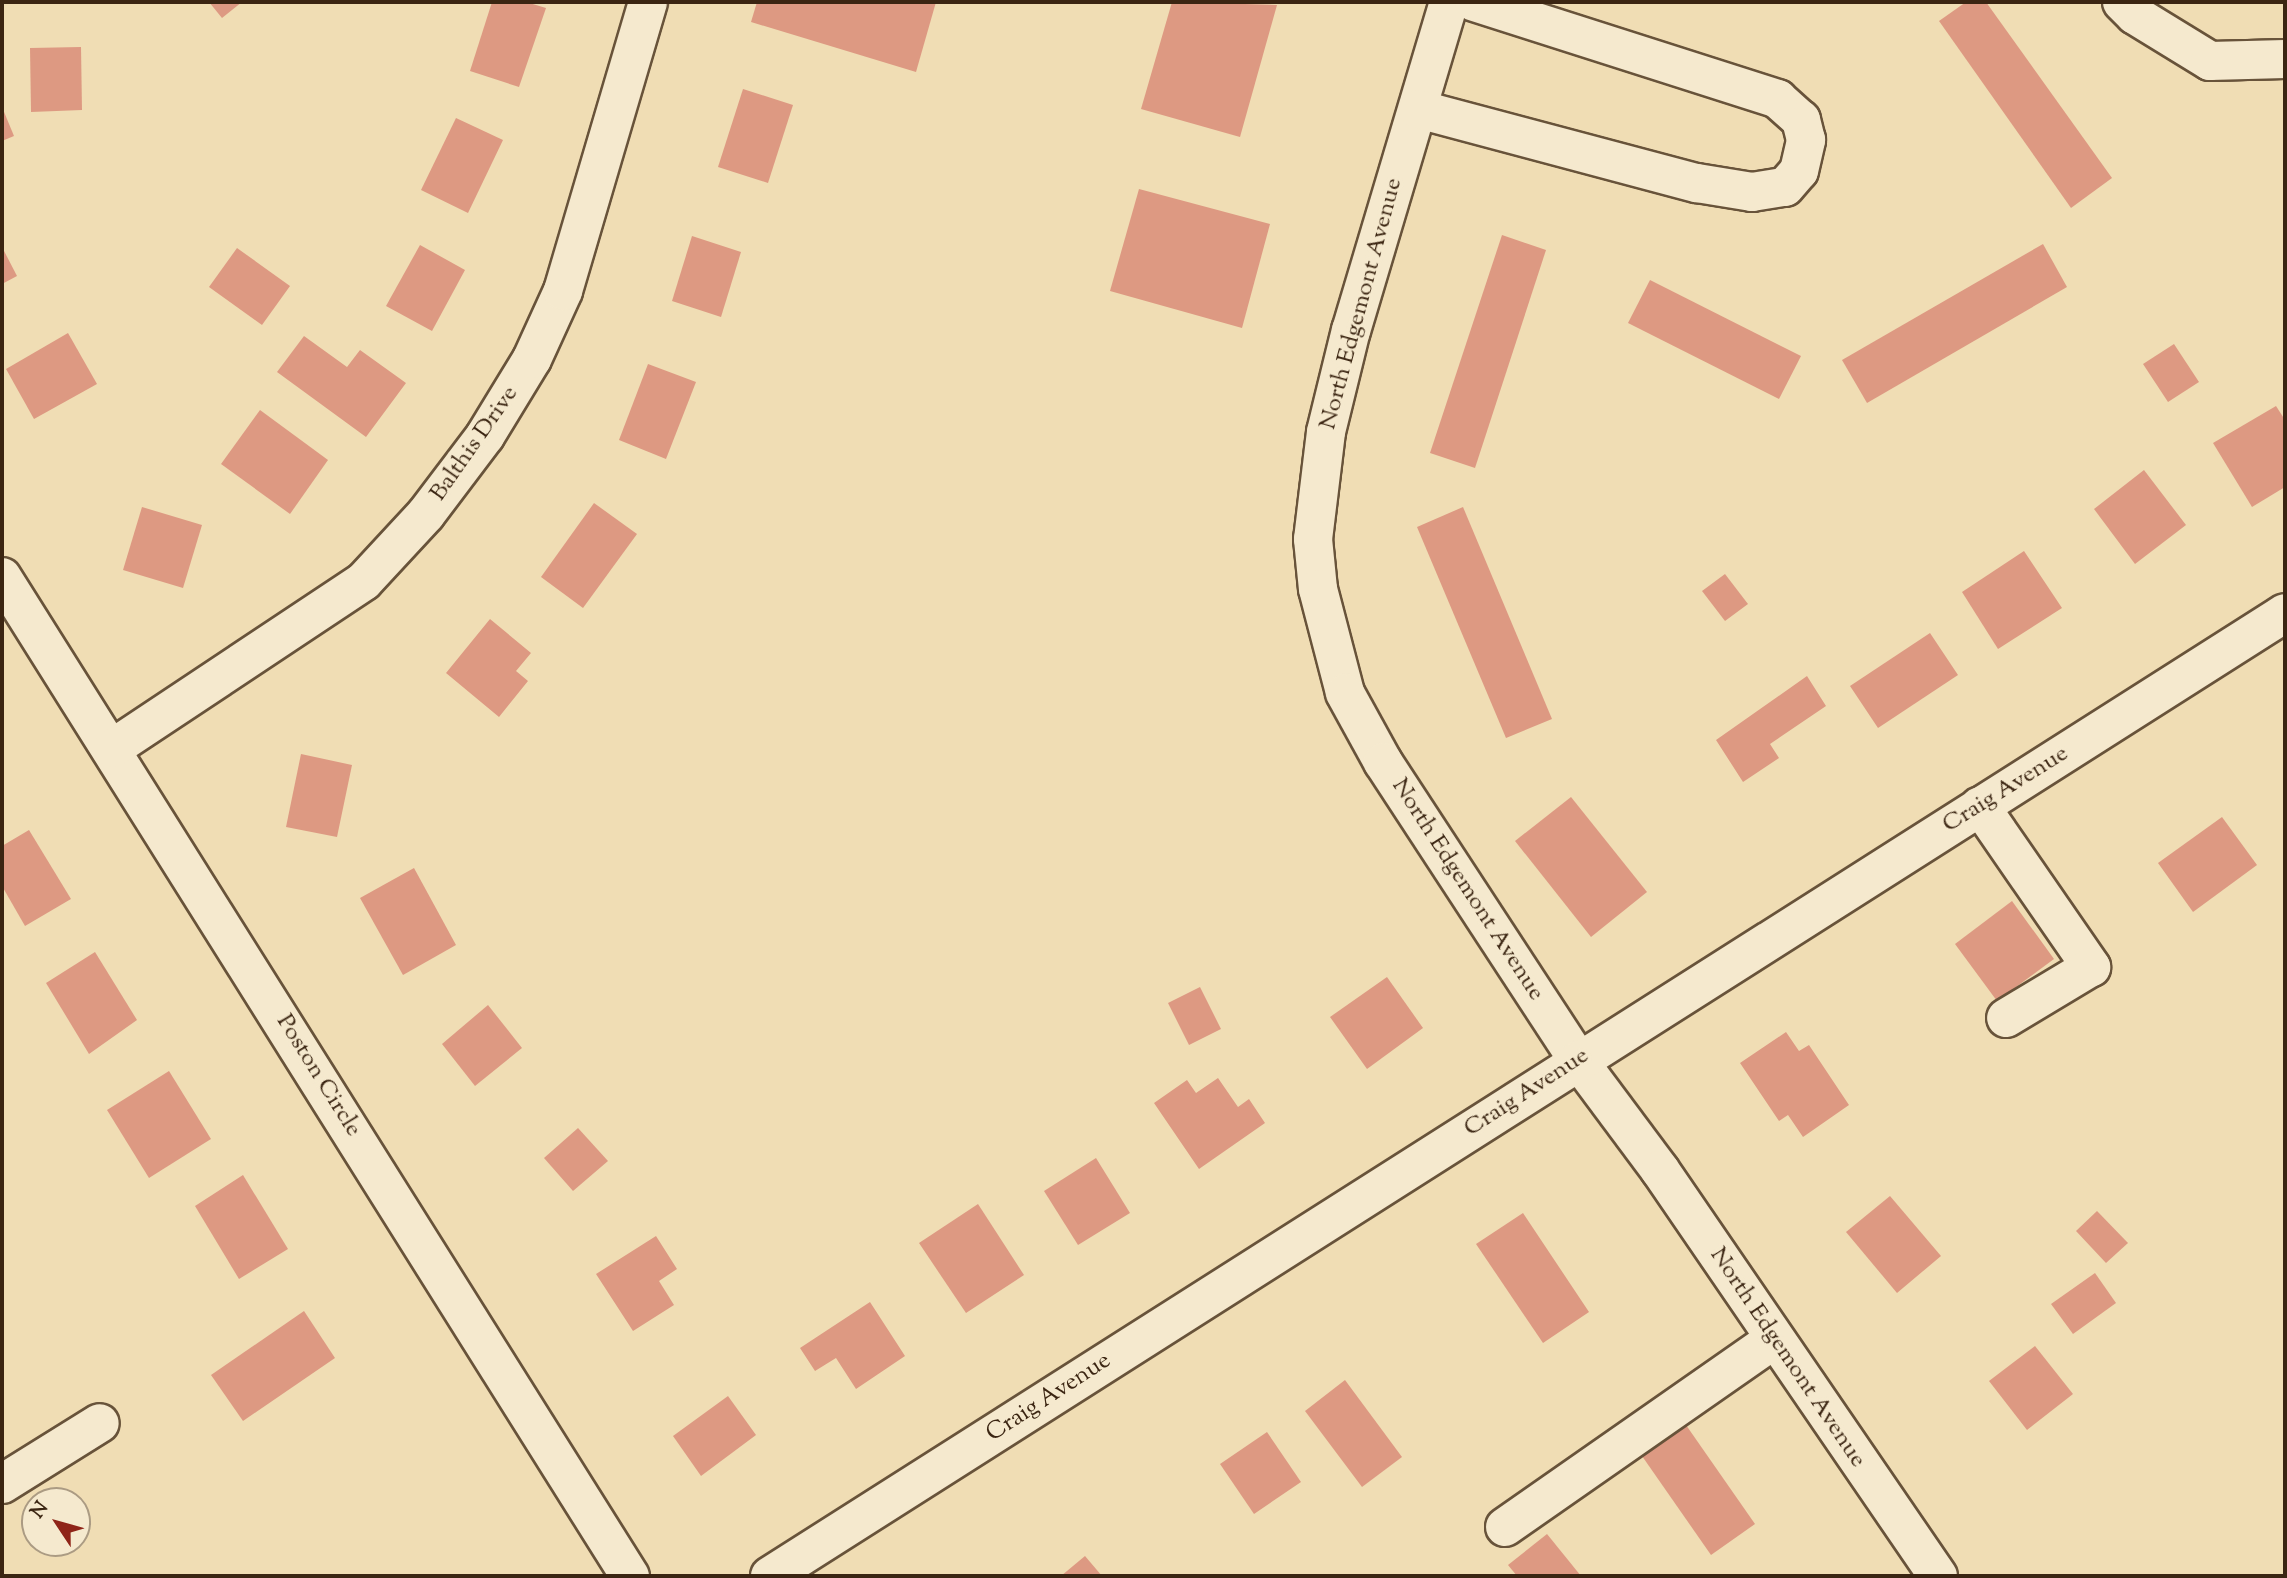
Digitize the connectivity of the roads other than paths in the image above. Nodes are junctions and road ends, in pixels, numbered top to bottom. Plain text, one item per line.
1 (648, 2) edge
2 (1449, 2) edge
3 (1474, 2) edge
4 (2122, 2) edge
5 (2285, 59) edge
6 (1418, 109) junction
7 (2, 577) edge
8 (2285, 613) edge
9 (113, 748) junction
10 (1980, 806) junction
11 (2006, 1018) dead end
12 (1578, 1060) junction
13 (1774, 1339) junction
14 (100, 1423) dead end
15 (2, 1484) edge
16 (1505, 1527) dead end
17 (630, 1576) edge
18 (770, 1576) edge
19 (1938, 1576) edge

1 - 9 street, Balthis Drive
2 - 6 street, North Edgemont Avenue
3 - 6 street
4 - 5 street
6 - 12 street, North Edgemont Avenue
7 - 9 street, Poston Circle
8 - 10 street, Craig Avenue
9 - 17 street, Poston Circle
10 - 11 street
10 - 12 street, Craig Avenue
12 - 13 street, North Edgemont Avenue
12 - 18 street, Craig Avenue
13 - 16 street
13 - 19 street, North Edgemont Avenue
14 - 15 street

